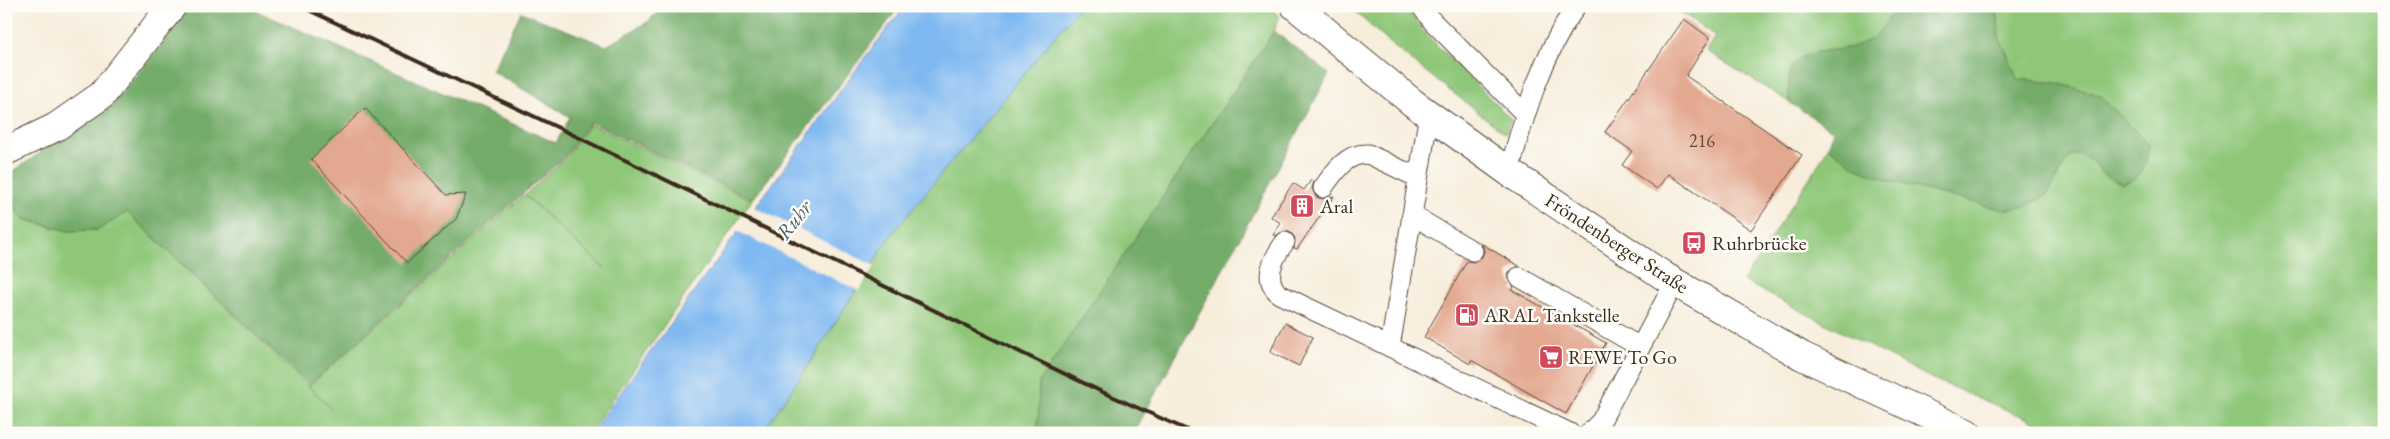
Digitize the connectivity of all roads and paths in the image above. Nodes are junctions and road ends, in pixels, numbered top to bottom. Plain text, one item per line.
1 (172, 6) edge
2 (1295, 6) edge
3 (1421, 6) edge
4 (1576, 6) edge
5 (1524, 113) junction
6 (1428, 114) junction
7 (6, 151) edge
8 (1509, 172) junction
9 (1418, 178) junction
10 (1323, 188) dead end
11 (1412, 215) junction
12 (1285, 242) dead end
13 (1473, 250) dead end
14 (1519, 277) dead end
15 (1675, 282) junction
16 (1390, 347) junction
17 (1640, 347) junction
18 (1570, 433) edge
19 (1589, 433) edge
20 (1968, 433) edge

1 - 7 main road
2 - 6 main road, Fröndenberger Straße
3 - 5 lane
4 - 5 lane
5 - 8 lane
6 - 8 main road, Fröndenberger Straße
6 - 9 lane
8 - 15 main road, Fröndenberger Straße
9 - 10 lane
9 - 11 lane
11 - 13 lane
11 - 16 lane
12 - 16 lane
14 - 17 lane
15 - 17 lane
15 - 20 main road, Fröndenberger Straße
16 - 18 lane
17 - 19 lane

